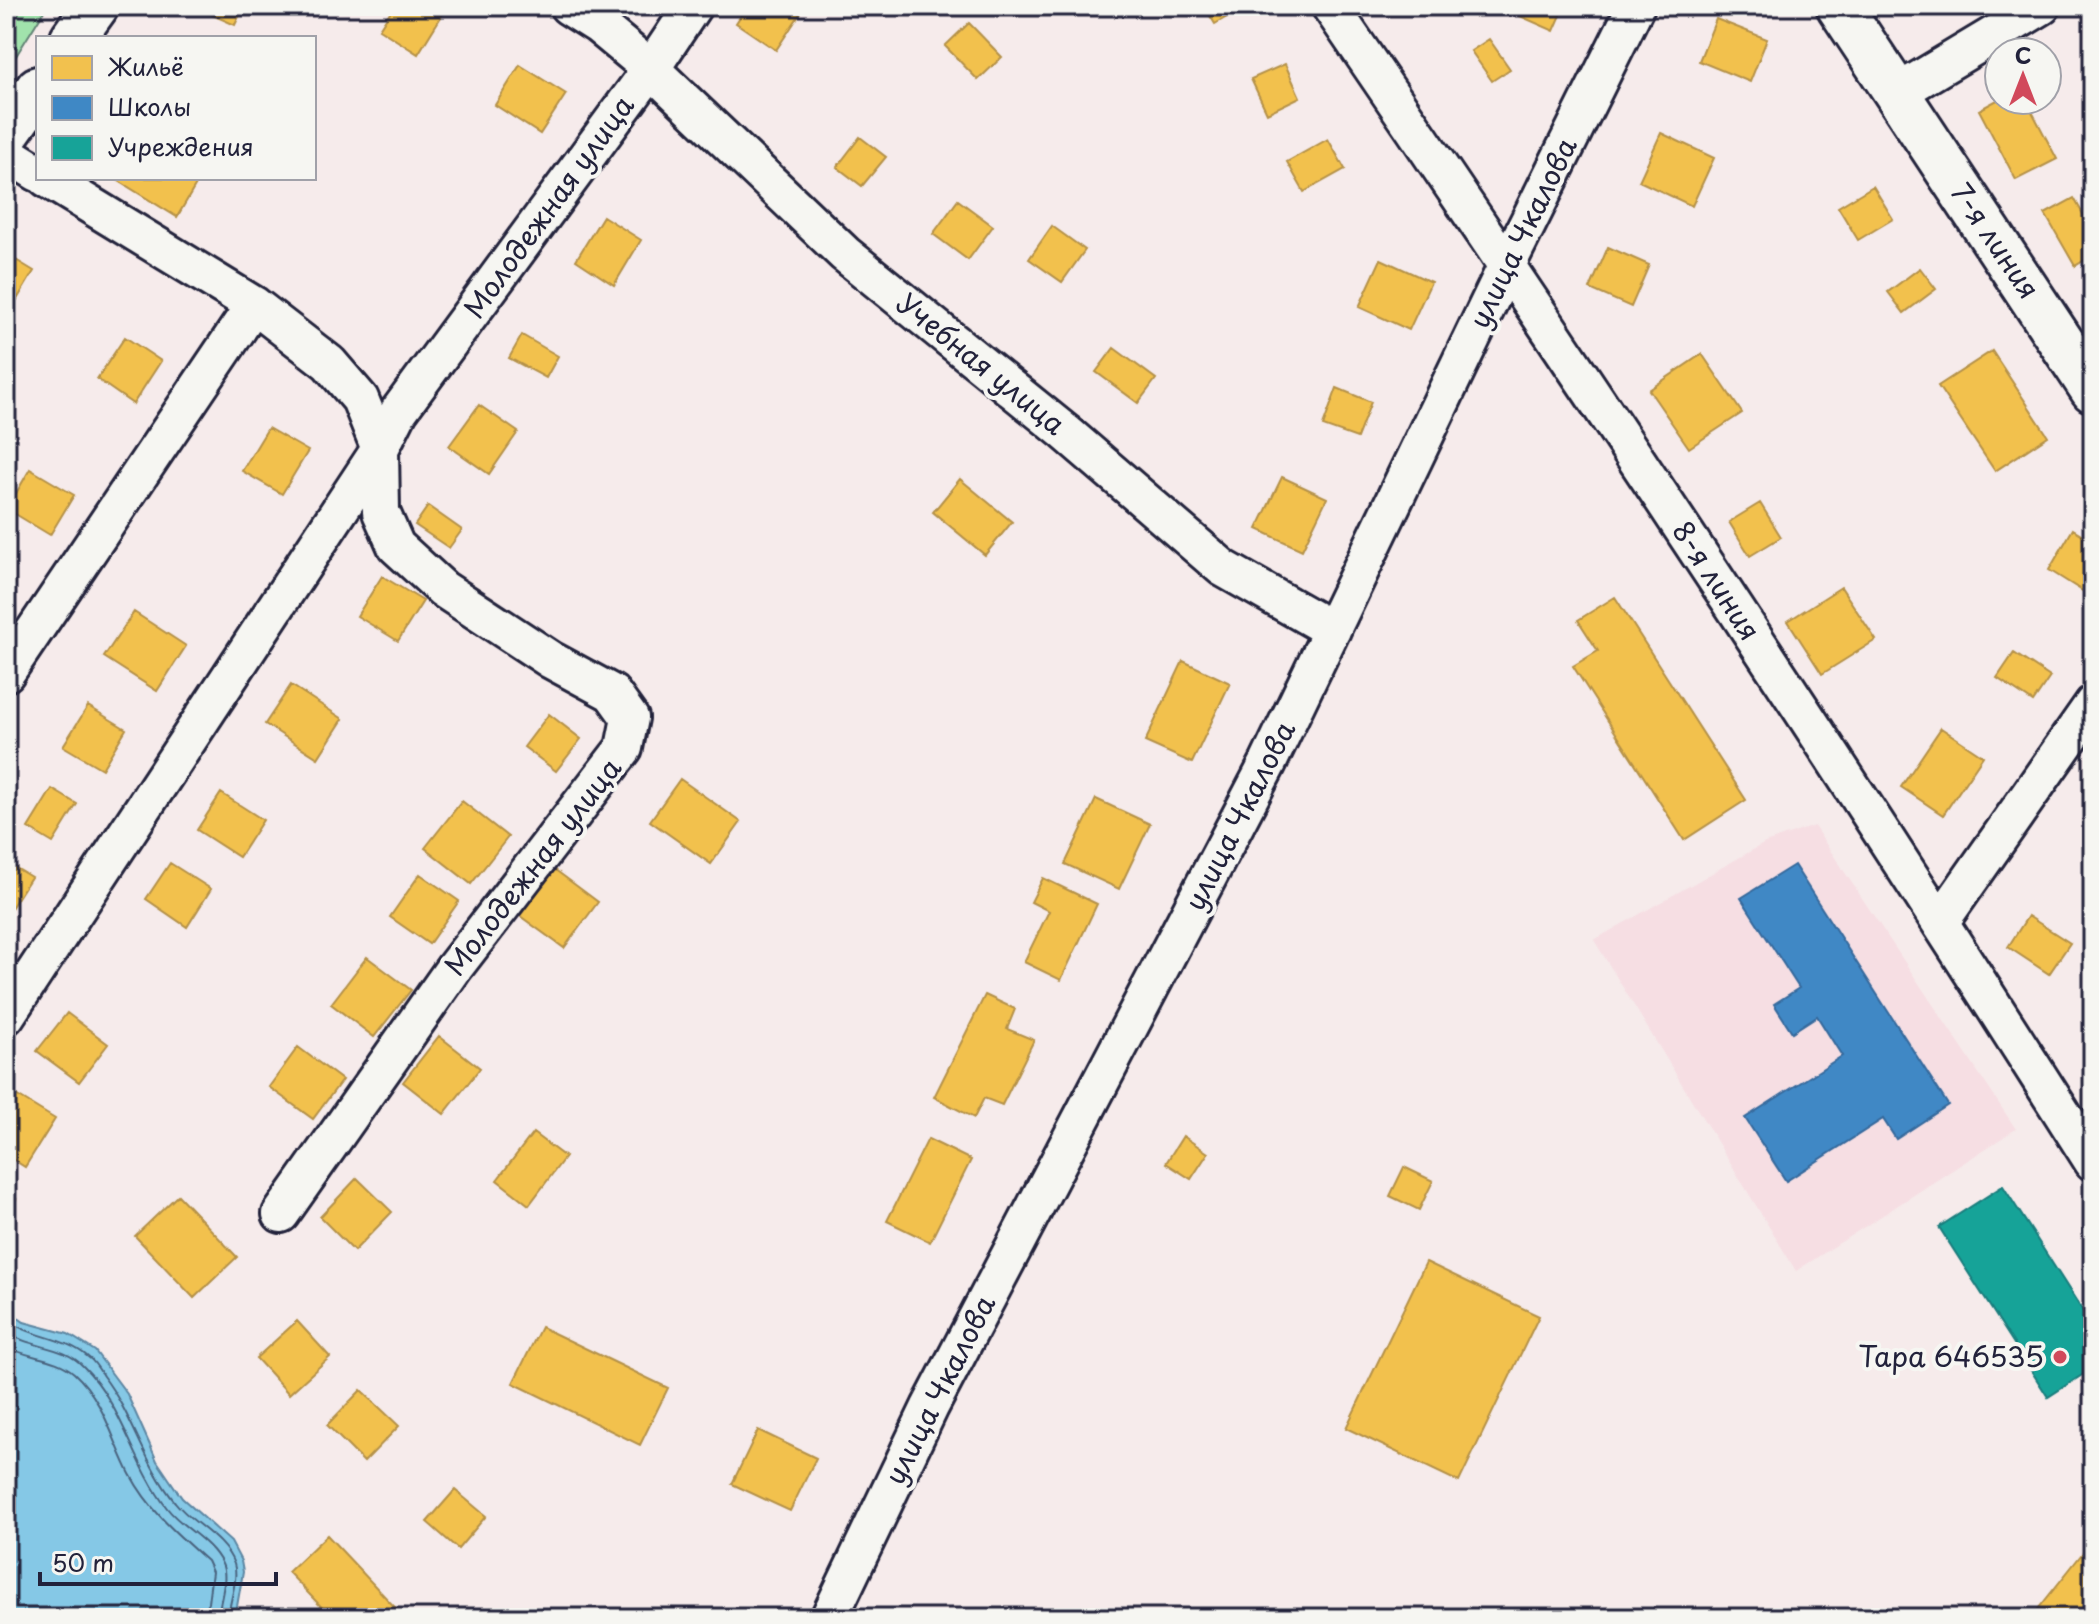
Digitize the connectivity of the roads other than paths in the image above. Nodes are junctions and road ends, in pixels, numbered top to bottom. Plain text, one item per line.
1 (96, 6) edge
2 (568, 6) edge
3 (693, 6) edge
4 (1330, 6) edge
5 (1636, 6) edge
6 (1839, 6) edge
7 (2042, 6) edge
8 (74, 36) edge
9 (651, 69) junction
10 (36, 92) edge
11 (1897, 93) junction
12 (6, 134) edge
13 (6, 153) edge
14 (36, 172) edge
15 (49, 180) edge
16 (1507, 265) junction
17 (254, 305) junction
18 (2093, 390) edge
19 (380, 449) junction
20 (1332, 630) junction
21 (6, 673) edge
22 (2093, 704) edge
23 (1941, 921) junction
24 (6, 1016) edge
25 (2093, 1162) edge
26 (281, 1214) dead end
27 (829, 1618) edge

1 - 8 main road
2 - 9 street, Учебная улица
3 - 9 street, Молодежная улица
4 - 16 street, 8-я линия
5 - 16 street, улица Чкалова
6 - 11 main road, 7-я линия
7 - 11 street
9 - 19 street, Молодежная улица
9 - 20 street, Учебная улица
10 - 12 main road
11 - 18 main road, 7-я линия
13 - 14 street
15 - 17 street, Молодежная улица
16 - 20 street, улица Чкалова
16 - 23 street, 8-я линия
17 - 19 street, Молодежная улица
17 - 21 street
19 - 24 street, Молодежная улица
19 - 26 street, Молодежная улица
20 - 27 street, улица Чкалова
22 - 23 street
23 - 25 street, 8-я линия

